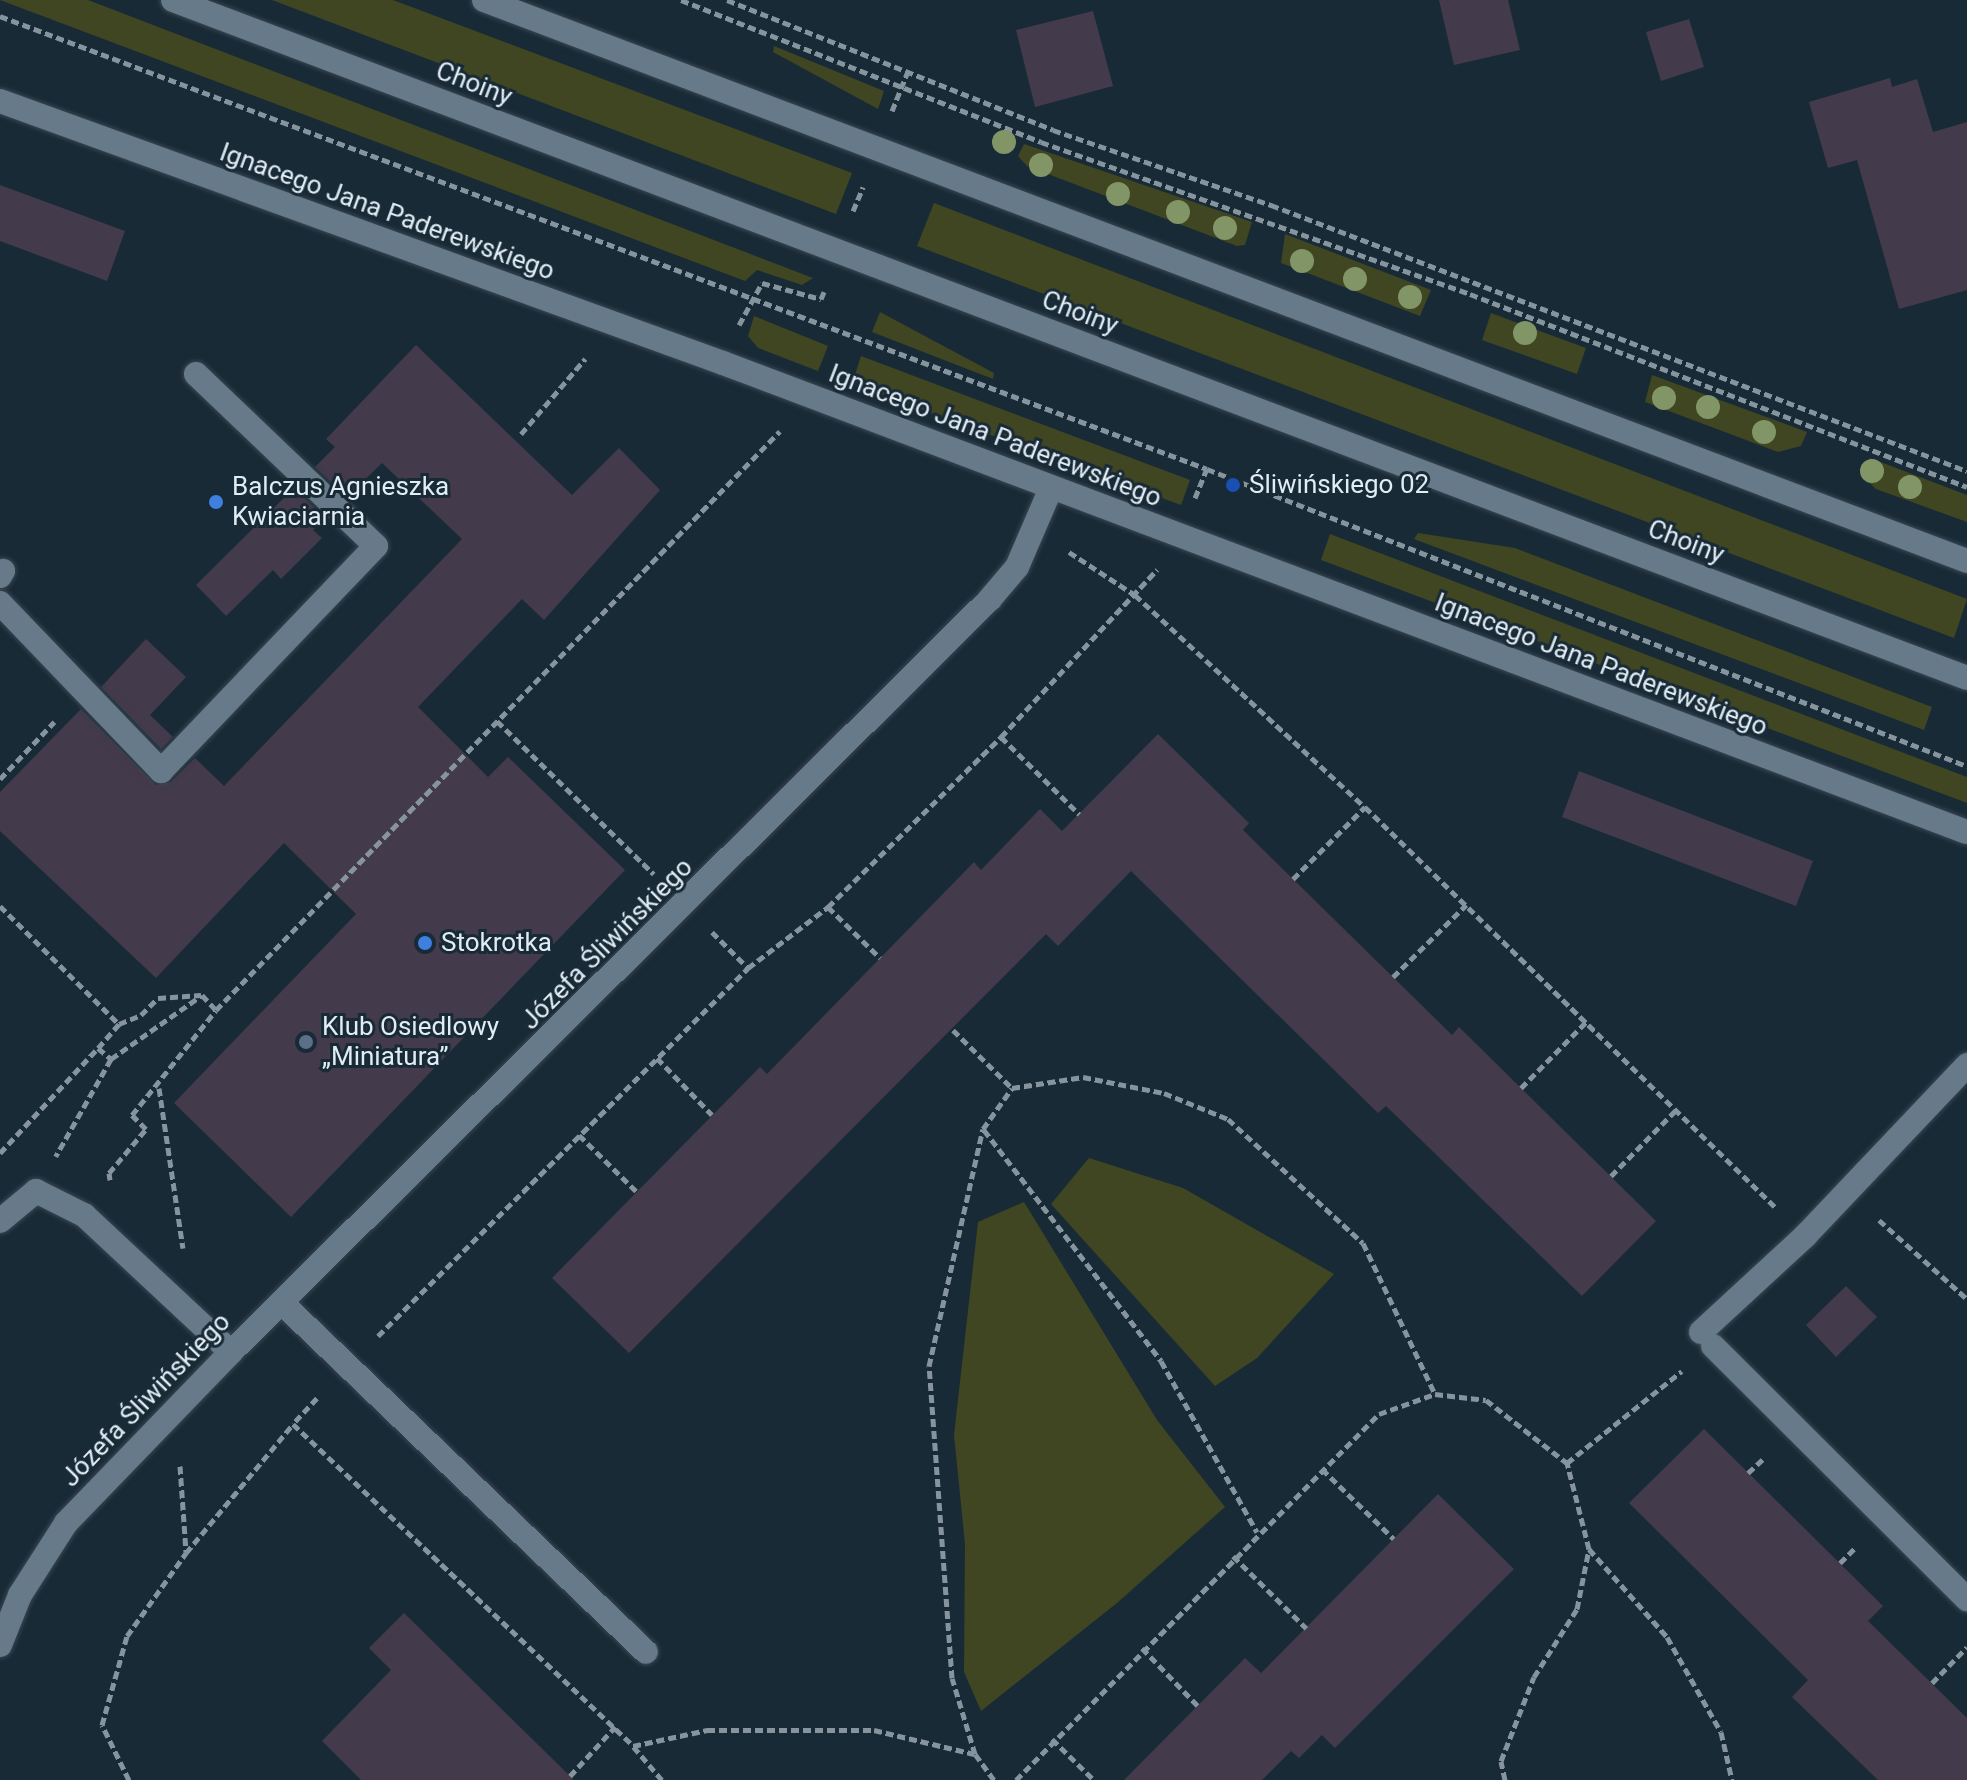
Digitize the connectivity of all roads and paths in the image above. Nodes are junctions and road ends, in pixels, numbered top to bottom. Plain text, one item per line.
1 (173, 0) edge
2 (484, 0) edge
3 (681, 0) edge
4 (727, 0) edge
5 (0, 16) edge
6 (0, 101) edge
7 (592, 351) dead end
8 (196, 374) dead end
9 (771, 419) dead end
10 (521, 434) dead end
11 (1967, 471) edge
12 (1967, 487) edge
13 (1051, 488) junction
14 (1036, 531) junction
15 (1165, 560) dead end
16 (1967, 561) edge
17 (1135, 595) junction
18 (0, 603) edge
19 (1967, 678) edge
20 (82, 693) junction
21 (497, 721) junction
22 (1001, 737) junction
23 (1967, 766) edge
24 (0, 779) edge
25 (1365, 807) junction
26 (1079, 814) dead end
27 (1967, 832) edge
28 (1293, 879) dead end
29 (1466, 905) junction
30 (0, 906) edge
31 (686, 906) junction
32 (828, 907) junction
33 (880, 958) dead end
34 (748, 968) junction
35 (1393, 977) dead end
36 (202, 995) junction
37 (216, 1010) junction
38 (1587, 1021) junction
39 (119, 1024) junction
40 (953, 1030) dead end
41 (98, 1048) junction
42 (657, 1058) junction
43 (111, 1059) junction
44 (1967, 1065) edge
45 (159, 1086) junction
46 (1012, 1088) junction
47 (1521, 1088) dead end
48 (1677, 1109) junction
49 (712, 1115) dead end
50 (983, 1129) junction
51 (579, 1135) junction
52 (0, 1153) edge
53 (1611, 1176) dead end
54 (111, 1186) dead end
55 (36, 1191) junction
56 (637, 1192) dead end
57 (1875, 1216) dead end
58 (0, 1221) edge
59 (1805, 1236) junction
60 (159, 1285) junction
61 (1967, 1299) edge
62 (282, 1303) junction
63 (1707, 1339) junction
64 (231, 1352) junction
65 (346, 1366) junction
66 (1435, 1394) junction
67 (293, 1424) junction
68 (1567, 1463) junction
69 (1322, 1469) junction
70 (1257, 1532) junction
71 (1394, 1539) dead end
72 (1589, 1549) junction
73 (1233, 1556) junction
74 (1967, 1599) edge
75 (1306, 1628) dead end
76 (0, 1645) edge
77 (1967, 1647) edge
78 (1142, 1648) junction
79 (646, 1652) dead end
80 (1932, 1683) dead end
81 (1198, 1706) dead end
82 (615, 1727) junction
83 (1052, 1738) junction
84 (633, 1746) junction
85 (975, 1754) junction
86 (570, 1776) dead end
87 (129, 1780) edge
88 (662, 1780) edge
89 (994, 1780) edge
90 (1016, 1780) edge
91 (1094, 1780) edge
92 (1505, 1780) edge
93 (1732, 1780) edge

1 - 19 street, Choiny
2 - 16 street
3 - 12 path
4 - 11 path
5 - 23 path
6 - 13 street, Ignacego Jana Paderewskiego
7 - 10 path
8 - 20 street
9 - 21 path
13 - 14 street, Józefa Śliwińskiego
13 - 27 street, Ignacego Jana Paderewskiego
14 - 17 path
14 - 31 street, Józefa Śliwińskiego
15 - 17 path
17 - 22 path
17 - 25 path
18 - 20 street
20 - 24 path
21 - 31 path
21 - 37 path
22 - 26 path
22 - 32 path
25 - 28 path
25 - 29 path
29 - 35 path
29 - 38 path
30 - 39 path
31 - 34 path
31 - 62 street, Józefa Śliwińskiego
32 - 33 path
32 - 34 path
34 - 42 path
36 - 37 path
36 - 39 path
36 - 43 path
37 - 45 path
38 - 47 path
38 - 48 path
39 - 41 path
40 - 46 path
41 - 43 path
41 - 52 path
42 - 49 path
42 - 51 path
43 - 55 path
44 - 59 street
45 - 54 path
45 - 60 path
46 - 50 path
46 - 66 path
48 - 53 path
48 - 59 path
50 - 70 path
50 - 85 path
51 - 56 path
51 - 65 path
55 - 58 street
55 - 60 street
57 - 61 path
59 - 63 street
60 - 64 street
62 - 64 street, Józefa Śliwińskiego
62 - 65 street
63 - 68 path
63 - 74 street
64 - 76 street, Józefa Śliwińskiego
65 - 67 path
65 - 79 street
66 - 68 path
66 - 69 path
67 - 82 path
67 - 87 path
68 - 72 path
69 - 70 path
69 - 71 path
70 - 73 path
72 - 92 path
72 - 93 path
73 - 75 path
73 - 78 path
77 - 80 path
78 - 81 path
78 - 83 path
82 - 84 path
82 - 86 path
83 - 90 path
83 - 91 path
84 - 85 path
84 - 88 path
85 - 89 path

